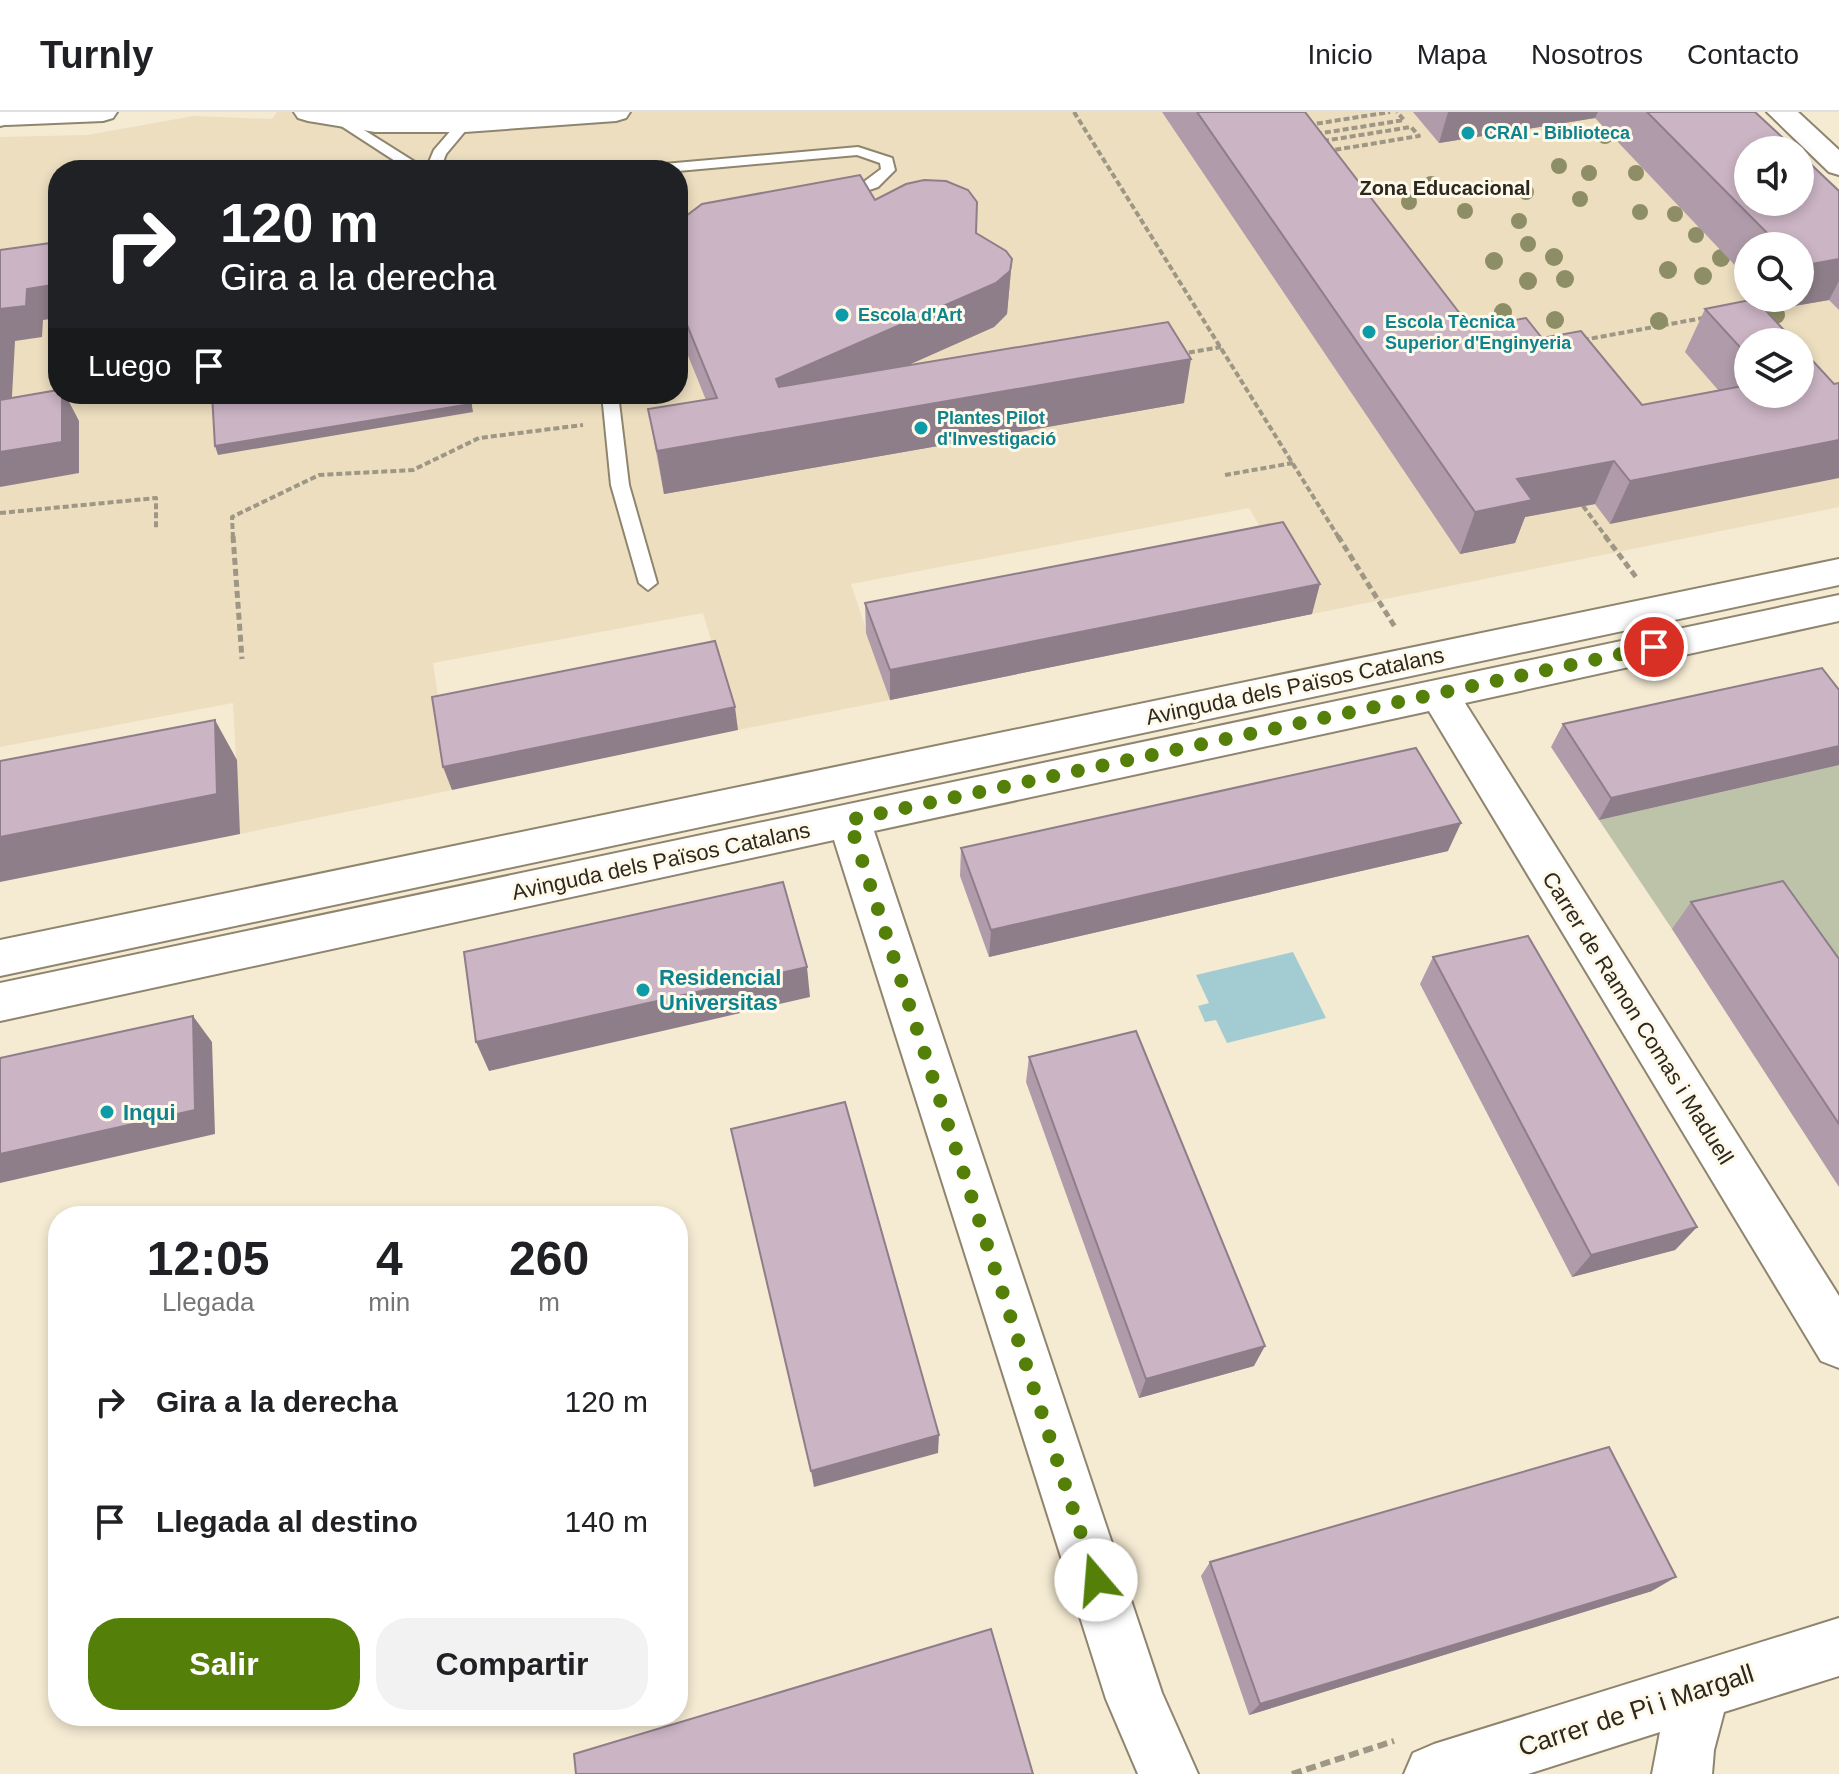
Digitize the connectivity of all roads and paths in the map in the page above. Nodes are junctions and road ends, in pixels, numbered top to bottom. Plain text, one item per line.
1 (103, 112) edge
2 (308, 112) edge
3 (616, 112) edge
4 (1074, 112) edge
5 (1390, 112) edge
6 (1397, 112) edge
7 (1781, 112) edge
8 (2, 116) edge
9 (337, 117) junction
10 (453, 119) edge
11 (1304, 126) edge
12 (1315, 154) edge
13 (416, 160) edge
14 (437, 160) edge
15 (688, 165) edge
16 (1839, 166) edge
17 (831, 196) edge
18 (1713, 316) edge
19 (1578, 341) edge
20 (1221, 347) junction
21 (1174, 355) edge
22 (611, 404) edge
23 (612, 422) junction
24 (1293, 463) junction
25 (1225, 475) dead end
26 (1583, 506) edge
27 (0, 513) edge
28 (156, 530) dead end
29 (1839, 572) edge
30 (648, 583) dead end
31 (1839, 608) edge
32 (1661, 610) junction
33 (242, 659) dead end
34 (1427, 677) junction
35 (849, 820) junction
36 (0, 958) edge
37 (0, 1002) edge
38 (1839, 1343) edge
39 (1839, 1647) edge
40 (1702, 1688) junction
41 (1168, 1774) edge
42 (1434, 1774) edge
43 (1682, 1774) edge

1 - 8 street
2 - 9 street
3 - 10 street
4 - 20 path
5 - 11 path
6 - 12 path
7 - 16 street
9 - 10 street
9 - 13 lane
10 - 14 lane
15 - 17 lane
18 - 19 path
20 - 21 path
20 - 24 path
22 - 23 lane
23 - 30 lane
23 - 33 path
24 - 25 path
24 - 34 path
26 - 32 path
27 - 28 path
29 - 32 street, Avinguda dels Països Catalans
31 - 34 street, Avinguda dels Països Catalans
32 - 34 street, Avinguda dels Països Catalans
34 - 35 street, Avinguda dels Països Catalans
34 - 36 street, Avinguda dels Països Catalans
34 - 38 street, Carrer de Ramon Comas i Maduell
35 - 37 street, Avinguda dels Països Catalans
35 - 41 street
39 - 40 street, Carrer de Pi i Margall
40 - 42 street, Carrer de Pi i Margall
40 - 43 street

